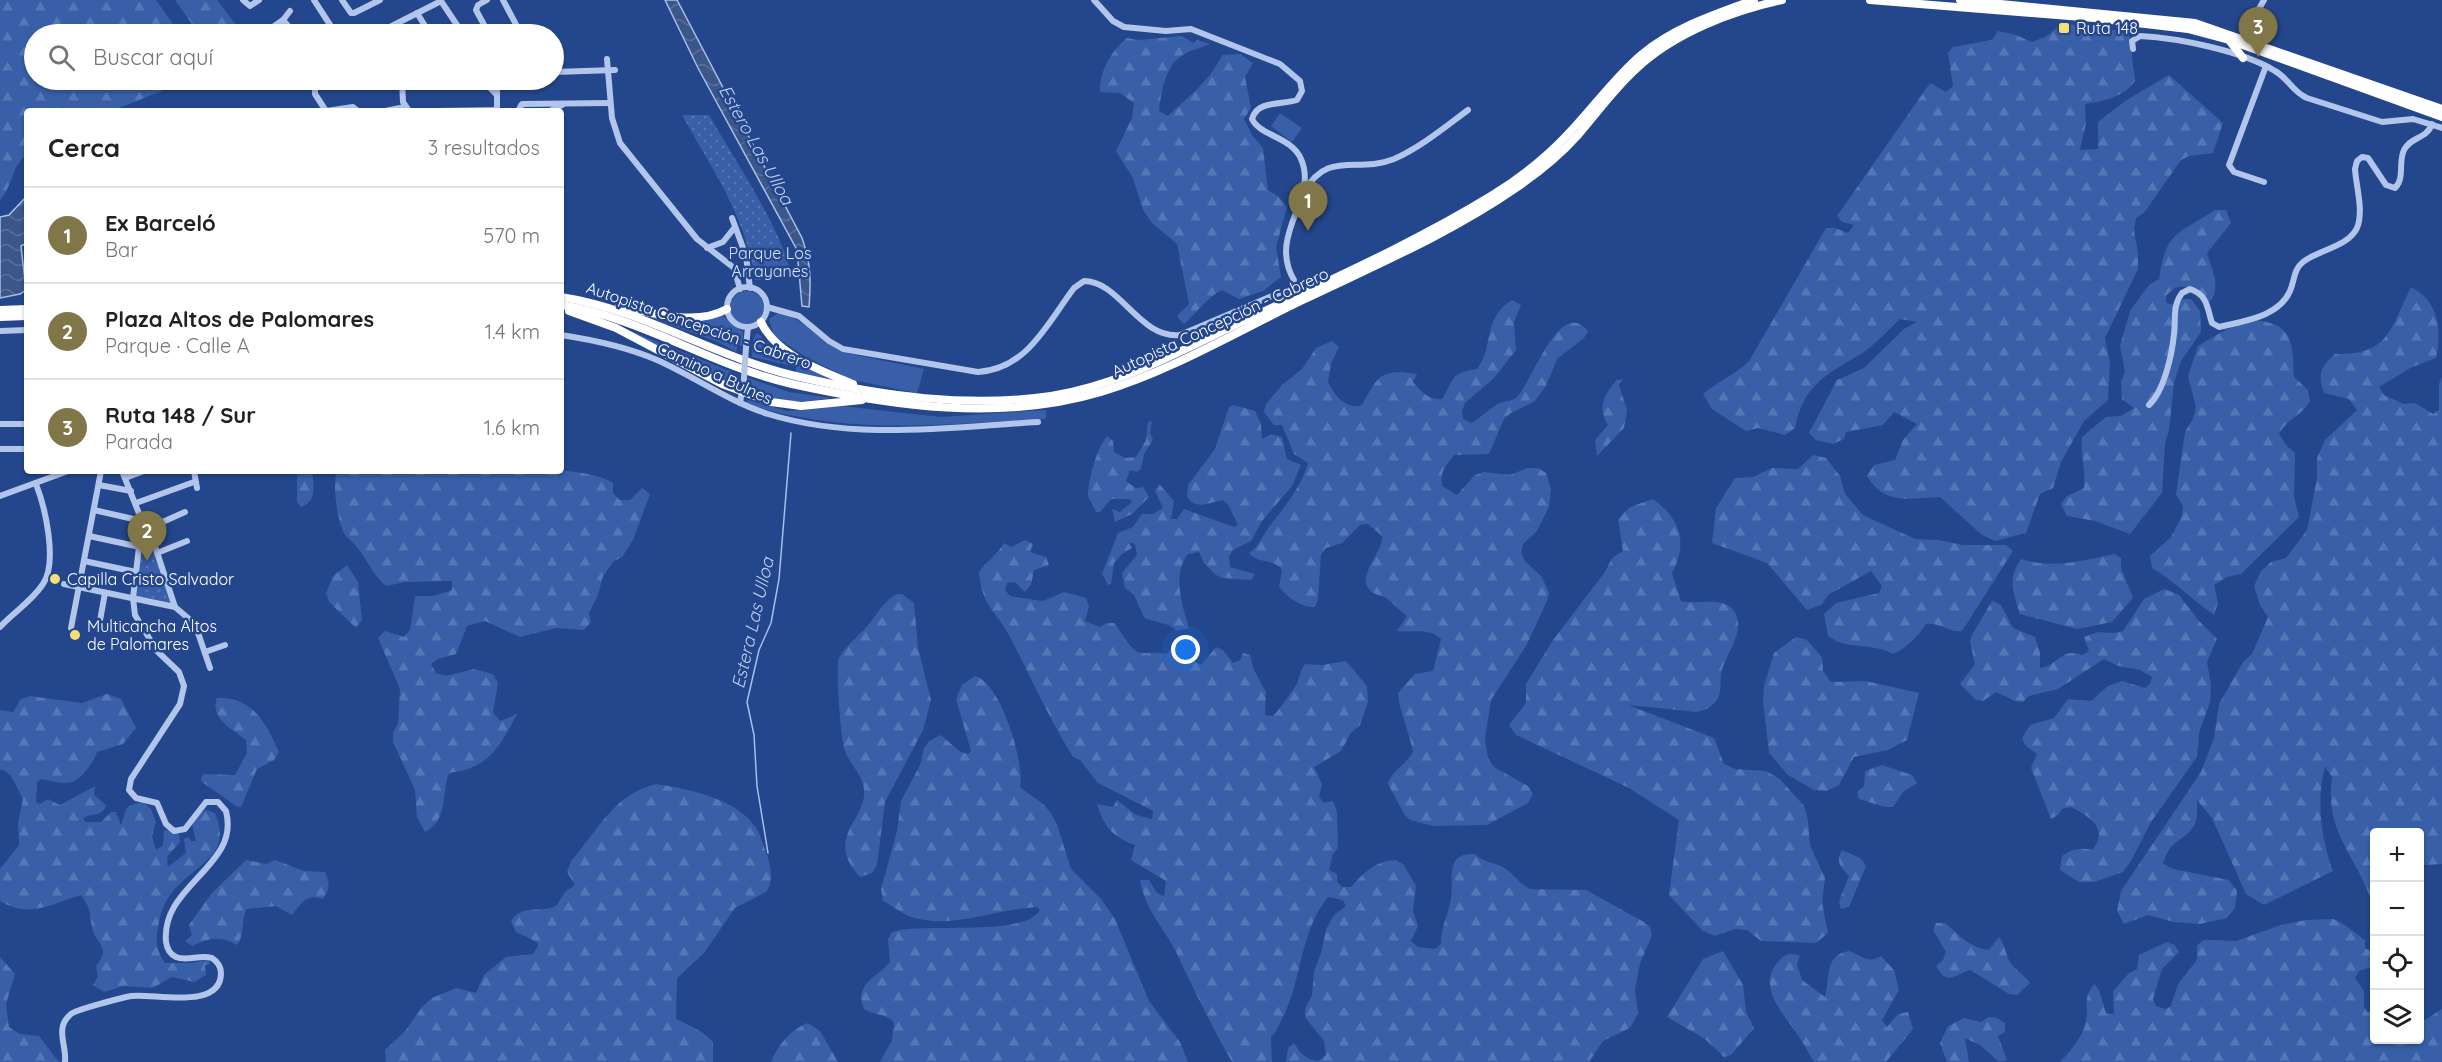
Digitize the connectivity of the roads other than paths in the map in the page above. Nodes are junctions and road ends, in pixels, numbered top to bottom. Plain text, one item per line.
1 (243, 0) edge
2 (259, 0) edge
3 (314, 0) edge
4 (342, 0) edge
5 (380, 0) edge
6 (486, 0) edge
7 (503, 0) edge
8 (1094, 0) edge
9 (1754, 0) edge
10 (1782, 0) edge
11 (1870, 0) edge
12 (1960, 0) edge
13 (2264, 0) edge
14 (2031, 3) edge
15 (290, 11) dead end
16 (417, 13) junction
17 (283, 20) junction
18 (277, 24) edge
19 (286, 24) edge
20 (330, 24) edge
21 (396, 24) edge
22 (423, 24) edge
23 (457, 24) edge
24 (484, 24) edge
25 (516, 24) edge
26 (2248, 28) dead end
27 (2229, 40) junction
28 (2133, 49) dead end
29 (2243, 58) junction
30 (606, 59) dead end
31 (2266, 66) junction
32 (612, 70) junction
33 (564, 72) edge
34 (315, 90) edge
35 (404, 90) edge
36 (492, 90) edge
37 (496, 90) edge
38 (496, 94) junction
39 (610, 103) junction
40 (563, 105) junction
41 (324, 108) edge
42 (407, 108) edge
43 (497, 108) edge
44 (520, 108) edge
45 (556, 108) edge
46 (2442, 109) edge
47 (1468, 110) dead end
48 (2442, 117) edge
49 (2432, 124) junction
50 (2442, 128) edge
51 (1320, 171) junction
52 (1304, 173) junction
53 (2264, 182) dead end
54 (1302, 196) junction
55 (732, 218) dead end
56 (735, 226) junction
57 (707, 248) junction
58 (750, 288) junction
59 (740, 289) junction
60 (564, 298) edge
61 (592, 303) junction
62 (767, 307) junction
63 (564, 308) edge
64 (564, 308) edge
65 (24, 309) edge
66 (727, 309) junction
67 (0, 310) edge
68 (24, 316) edge
69 (0, 317) edge
70 (761, 322) junction
71 (748, 327) junction
72 (24, 330) edge
73 (0, 331) edge
74 (564, 336) edge
75 (868, 390) junction
76 (743, 393) junction
77 (874, 399) junction
78 (740, 403) junction
79 (2149, 405) dead end
80 (1038, 422) dead end
81 (0, 424) edge
82 (24, 424) edge
83 (24, 448) edge
84 (0, 450) edge
85 (61, 474) edge
86 (101, 474) edge
87 (123, 474) edge
88 (136, 474) edge
89 (194, 474) edge
90 (125, 478) junction
91 (36, 484) junction
92 (99, 485) junction
93 (131, 491) junction
94 (0, 496) edge
95 (136, 503) junction
96 (94, 510) junction
97 (185, 512) dead end
98 (142, 522) junction
99 (148, 528) junction
100 (89, 536) junction
101 (187, 541) dead end
102 (140, 547) junction
103 (157, 553) junction
104 (84, 561) junction
105 (136, 572) junction
106 (64, 584) dead end
107 (79, 587) junction
108 (105, 593) junction
109 (133, 598) junction
110 (175, 607) junction
111 (99, 626) dead end
112 (0, 627) edge
113 (71, 628) dead end
114 (225, 645) dead end
115 (205, 652) junction
116 (210, 668) dead end
117 (65, 1062) edge

1 - 2 street
3 - 20 street
4 - 5 street
6 - 24 street
7 - 25 street
8 - 52 street
9 - 75 highway, Autopista Concepción - Cabrero
10 - 77 highway, Autopista Concepción - Cabrero
11 - 27 highway
12 - 14 highway
13 - 26 street
14 - 46 highway
15 - 17 street
16 - 21 street
16 - 22 street
16 - 23 street
17 - 18 street
17 - 19 street
27 - 29 highway
27 - 48 highway
28 - 29 street
29 - 31 street
30 - 32 street
31 - 49 street
31 - 53 street
32 - 33 street
32 - 39 street
34 - 41 street
35 - 42 street
36 - 38 street
37 - 38 street
38 - 43 street
39 - 40 street
39 - 57 street
40 - 44 street
40 - 45 street
47 - 51 street
49 - 50 street
49 - 79 street
51 - 52 street
51 - 54 street
52 - 54 street
54 - 62 street
55 - 56 street
56 - 57 street
56 - 58 street
57 - 59 street
58 - 59 street
58 - 62 street
59 - 66 street
60 - 61 highway, Autopista Concepción - Cabrero
61 - 66 highway
61 - 75 highway, Autopista Concepción - Cabrero
62 - 70 street
63 - 77 highway, Autopista Concepción - Cabrero
64 - 76 highway
65 - 67 highway
66 - 71 street
68 - 69 highway
70 - 71 street
70 - 75 highway
71 - 76 street, bridge
72 - 73 street
74 - 78 street, Camino a Bulnes
76 - 77 highway
76 - 78 street
78 - 80 street, Camino a Bulnes
81 - 82 street
83 - 84 street
85 - 91 street
86 - 92 street
87 - 90 street
88 - 90 street
89 - 95 street
90 - 93 street
91 - 94 street
91 - 112 street
92 - 93 street
92 - 96 street
93 - 95 street
95 - 98 street
96 - 98 street
96 - 100 street
97 - 99 street
98 - 99 street
98 - 102 street
99 - 103 street
100 - 102 street
100 - 104 street
101 - 103 street
102 - 105 street
103 - 110 street
104 - 105 street
104 - 107 street
105 - 109 street
106 - 107 street
107 - 108 street
107 - 113 street
108 - 109 street
108 - 111 street
109 - 110 street
109 - 117 street
110 - 115 street
114 - 115 street
115 - 116 street

